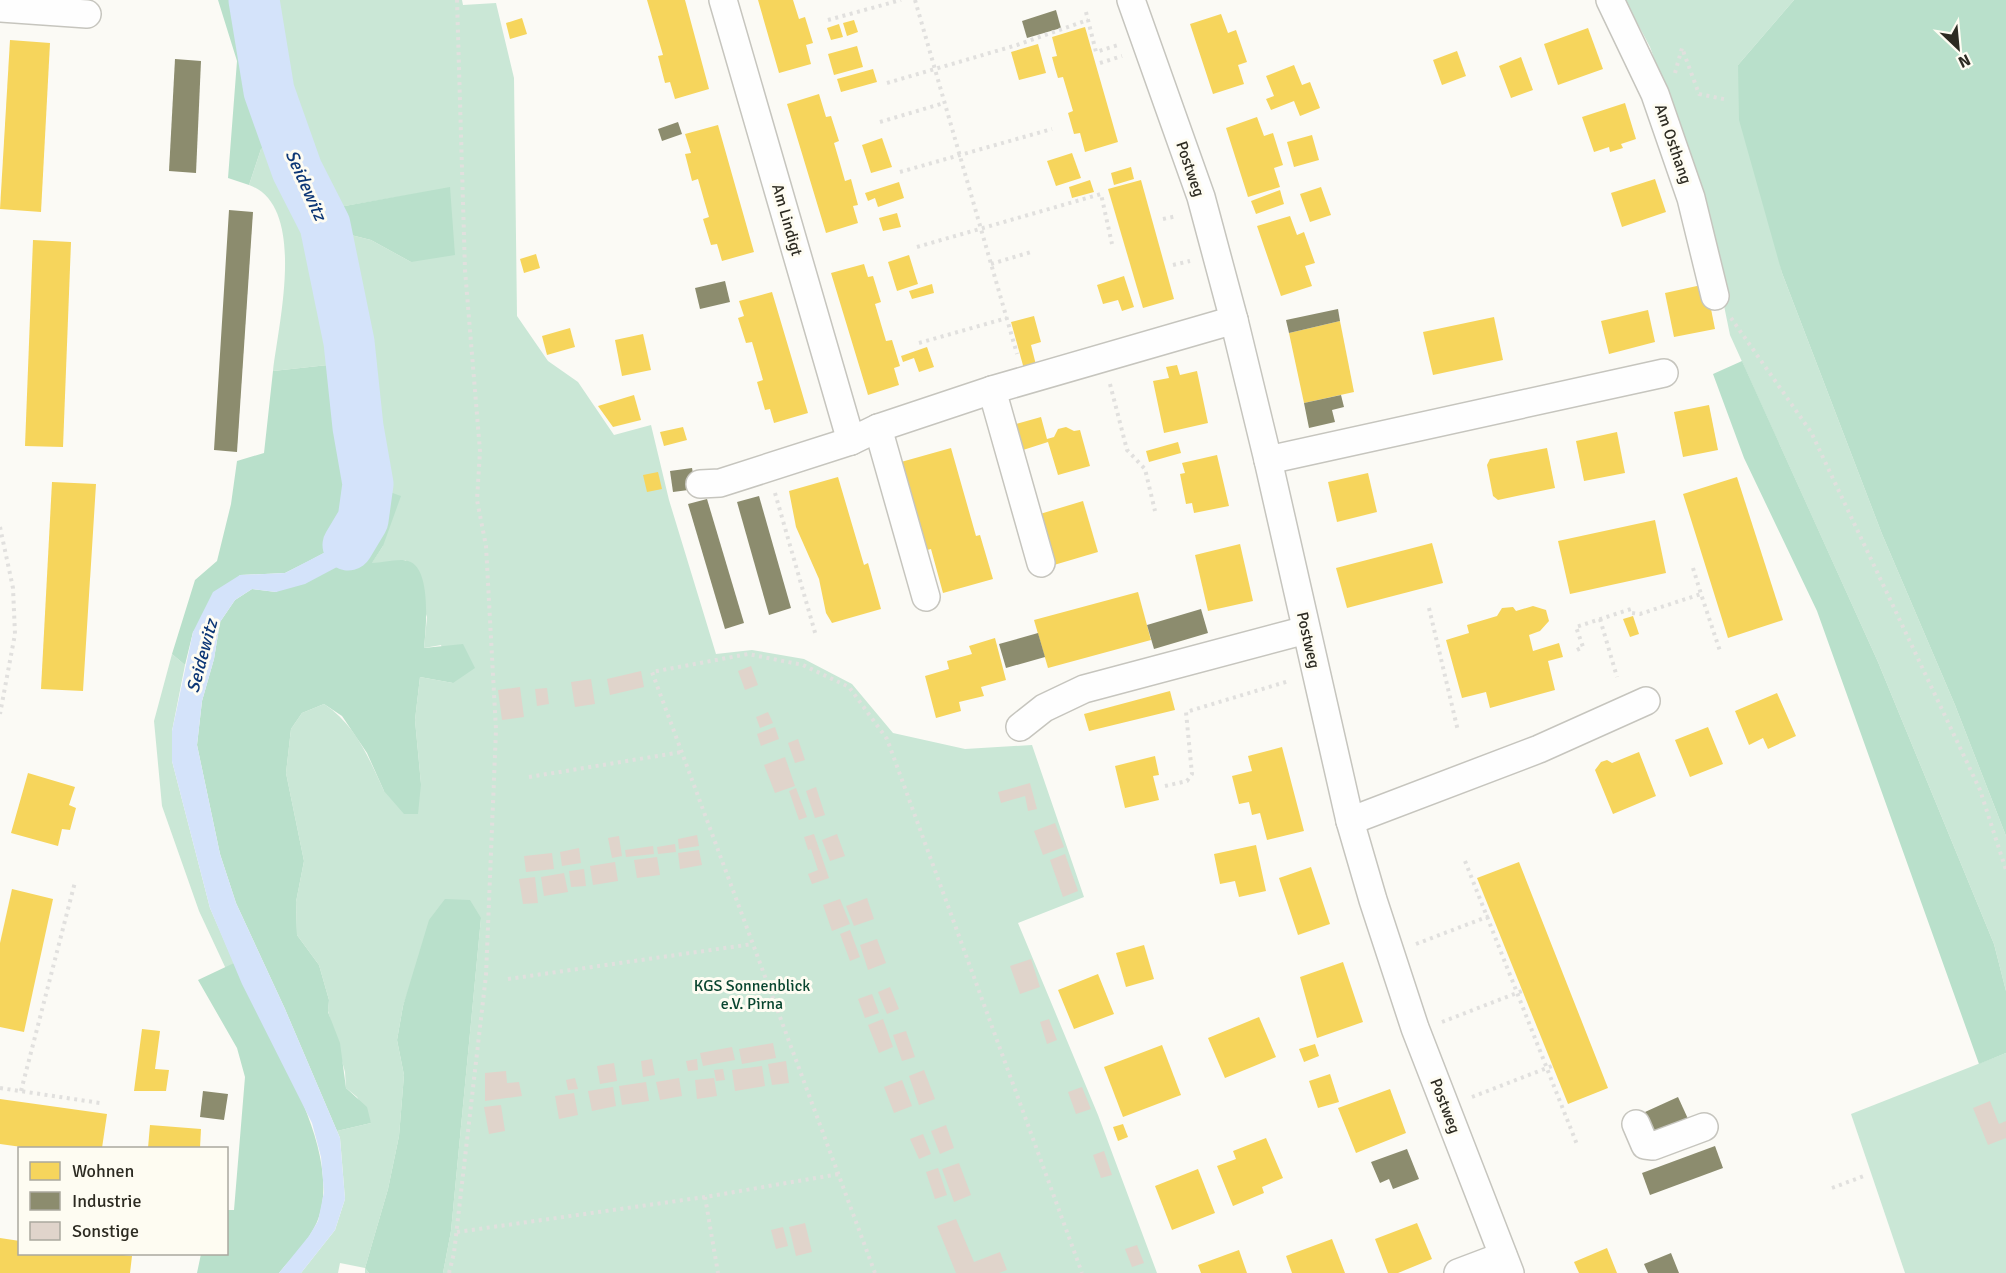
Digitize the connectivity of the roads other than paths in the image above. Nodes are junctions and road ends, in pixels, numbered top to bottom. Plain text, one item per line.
1 (723, 0) edge
2 (1131, 0) edge
3 (1610, 0) edge
4 (0, 8) edge
5 (87, 14) dead end
6 (1715, 296) road end
7 (1234, 320) junction
8 (1664, 373) dead end
9 (992, 390) junction
10 (878, 428) junction
11 (851, 441) junction
12 (1268, 460) junction
13 (700, 484) dead end
14 (1041, 563) dead end
15 (927, 597) dead end
16 (1306, 630) junction
17 (1646, 701) dead end
18 (1020, 727) dead end
19 (1350, 821) junction
20 (1636, 1124) dead end
21 (1704, 1127) dead end
22 (1506, 1264) edge
23 (1458, 1273) edge

1 - 11 street, Am Lindigt
2 - 7 street, Postweg
3 - 6 street, Am Osthang
4 - 5 street
7 - 9 street
7 - 12 street, Postweg
8 - 12 street
9 - 10 street
9 - 14 street
10 - 11 street
10 - 15 street
11 - 13 street
12 - 16 street, Postweg
16 - 18 street
16 - 19 street, Postweg
17 - 19 street
19 - 22 street, Postweg
20 - 21 street
22 - 23 street

